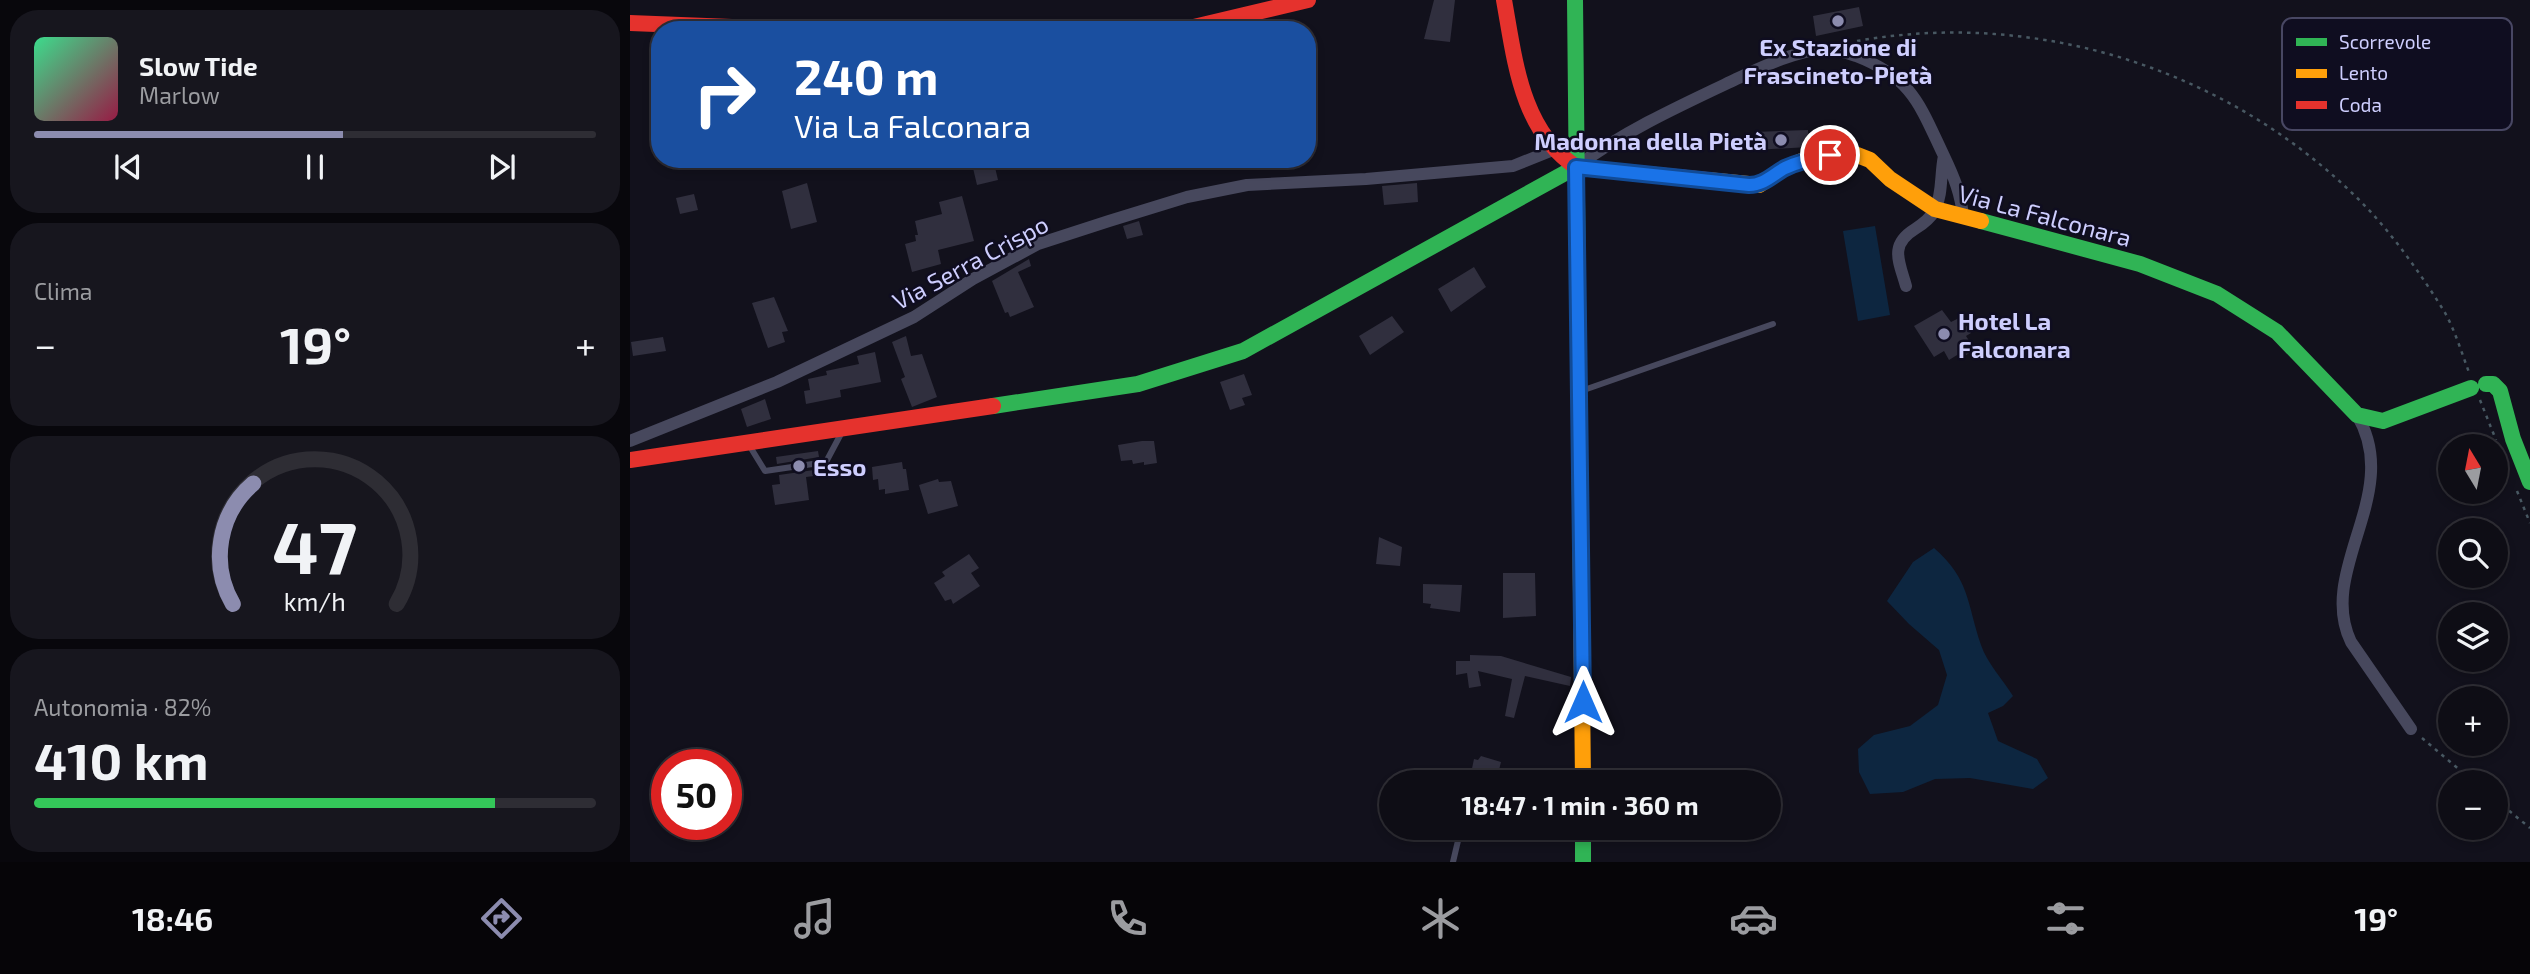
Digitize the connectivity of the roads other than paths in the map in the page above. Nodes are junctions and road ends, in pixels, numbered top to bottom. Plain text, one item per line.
1 (1308, 0) edge
2 (1504, 0) edge
3 (1565, 0) edge
4 (1575, 0) edge
5 (1219, 21) edge
6 (630, 23) edge
7 (651, 24) edge
8 (1574, 36) junction
9 (1553, 150) junction
10 (1944, 156) junction
11 (1576, 167) junction
12 (1935, 209) junction
13 (1963, 217) junction
14 (1906, 286) dead end
15 (1773, 324) dead end
16 (1579, 392) junction
17 (2357, 415) junction
18 (843, 429) junction
19 (630, 441) edge
20 (747, 443) junction
21 (630, 460) edge
22 (2523, 484) edge
23 (2411, 729) road end
24 (1583, 770) edge
25 (1458, 840) edge
26 (1583, 840) edge
27 (1453, 862) edge
28 (1583, 862) edge

1 - 5 street
2 - 9 street
3 - 8 street
4 - 8 street
6 - 7 street
8 - 11 street
9 - 11 street
9 - 19 street, Via Serra Crispo
10 - 11 street
10 - 12 street
10 - 13 street
11 - 12 street, Via La Falconara
11 - 16 street
11 - 18 street
12 - 13 street, Via La Falconara
12 - 14 street
13 - 17 street, Via La Falconara
15 - 16 lane
16 - 24 street
17 - 22 street
17 - 23 street
18 - 20 street
18 - 20 lane
20 - 21 street
25 - 27 lane
26 - 28 street

